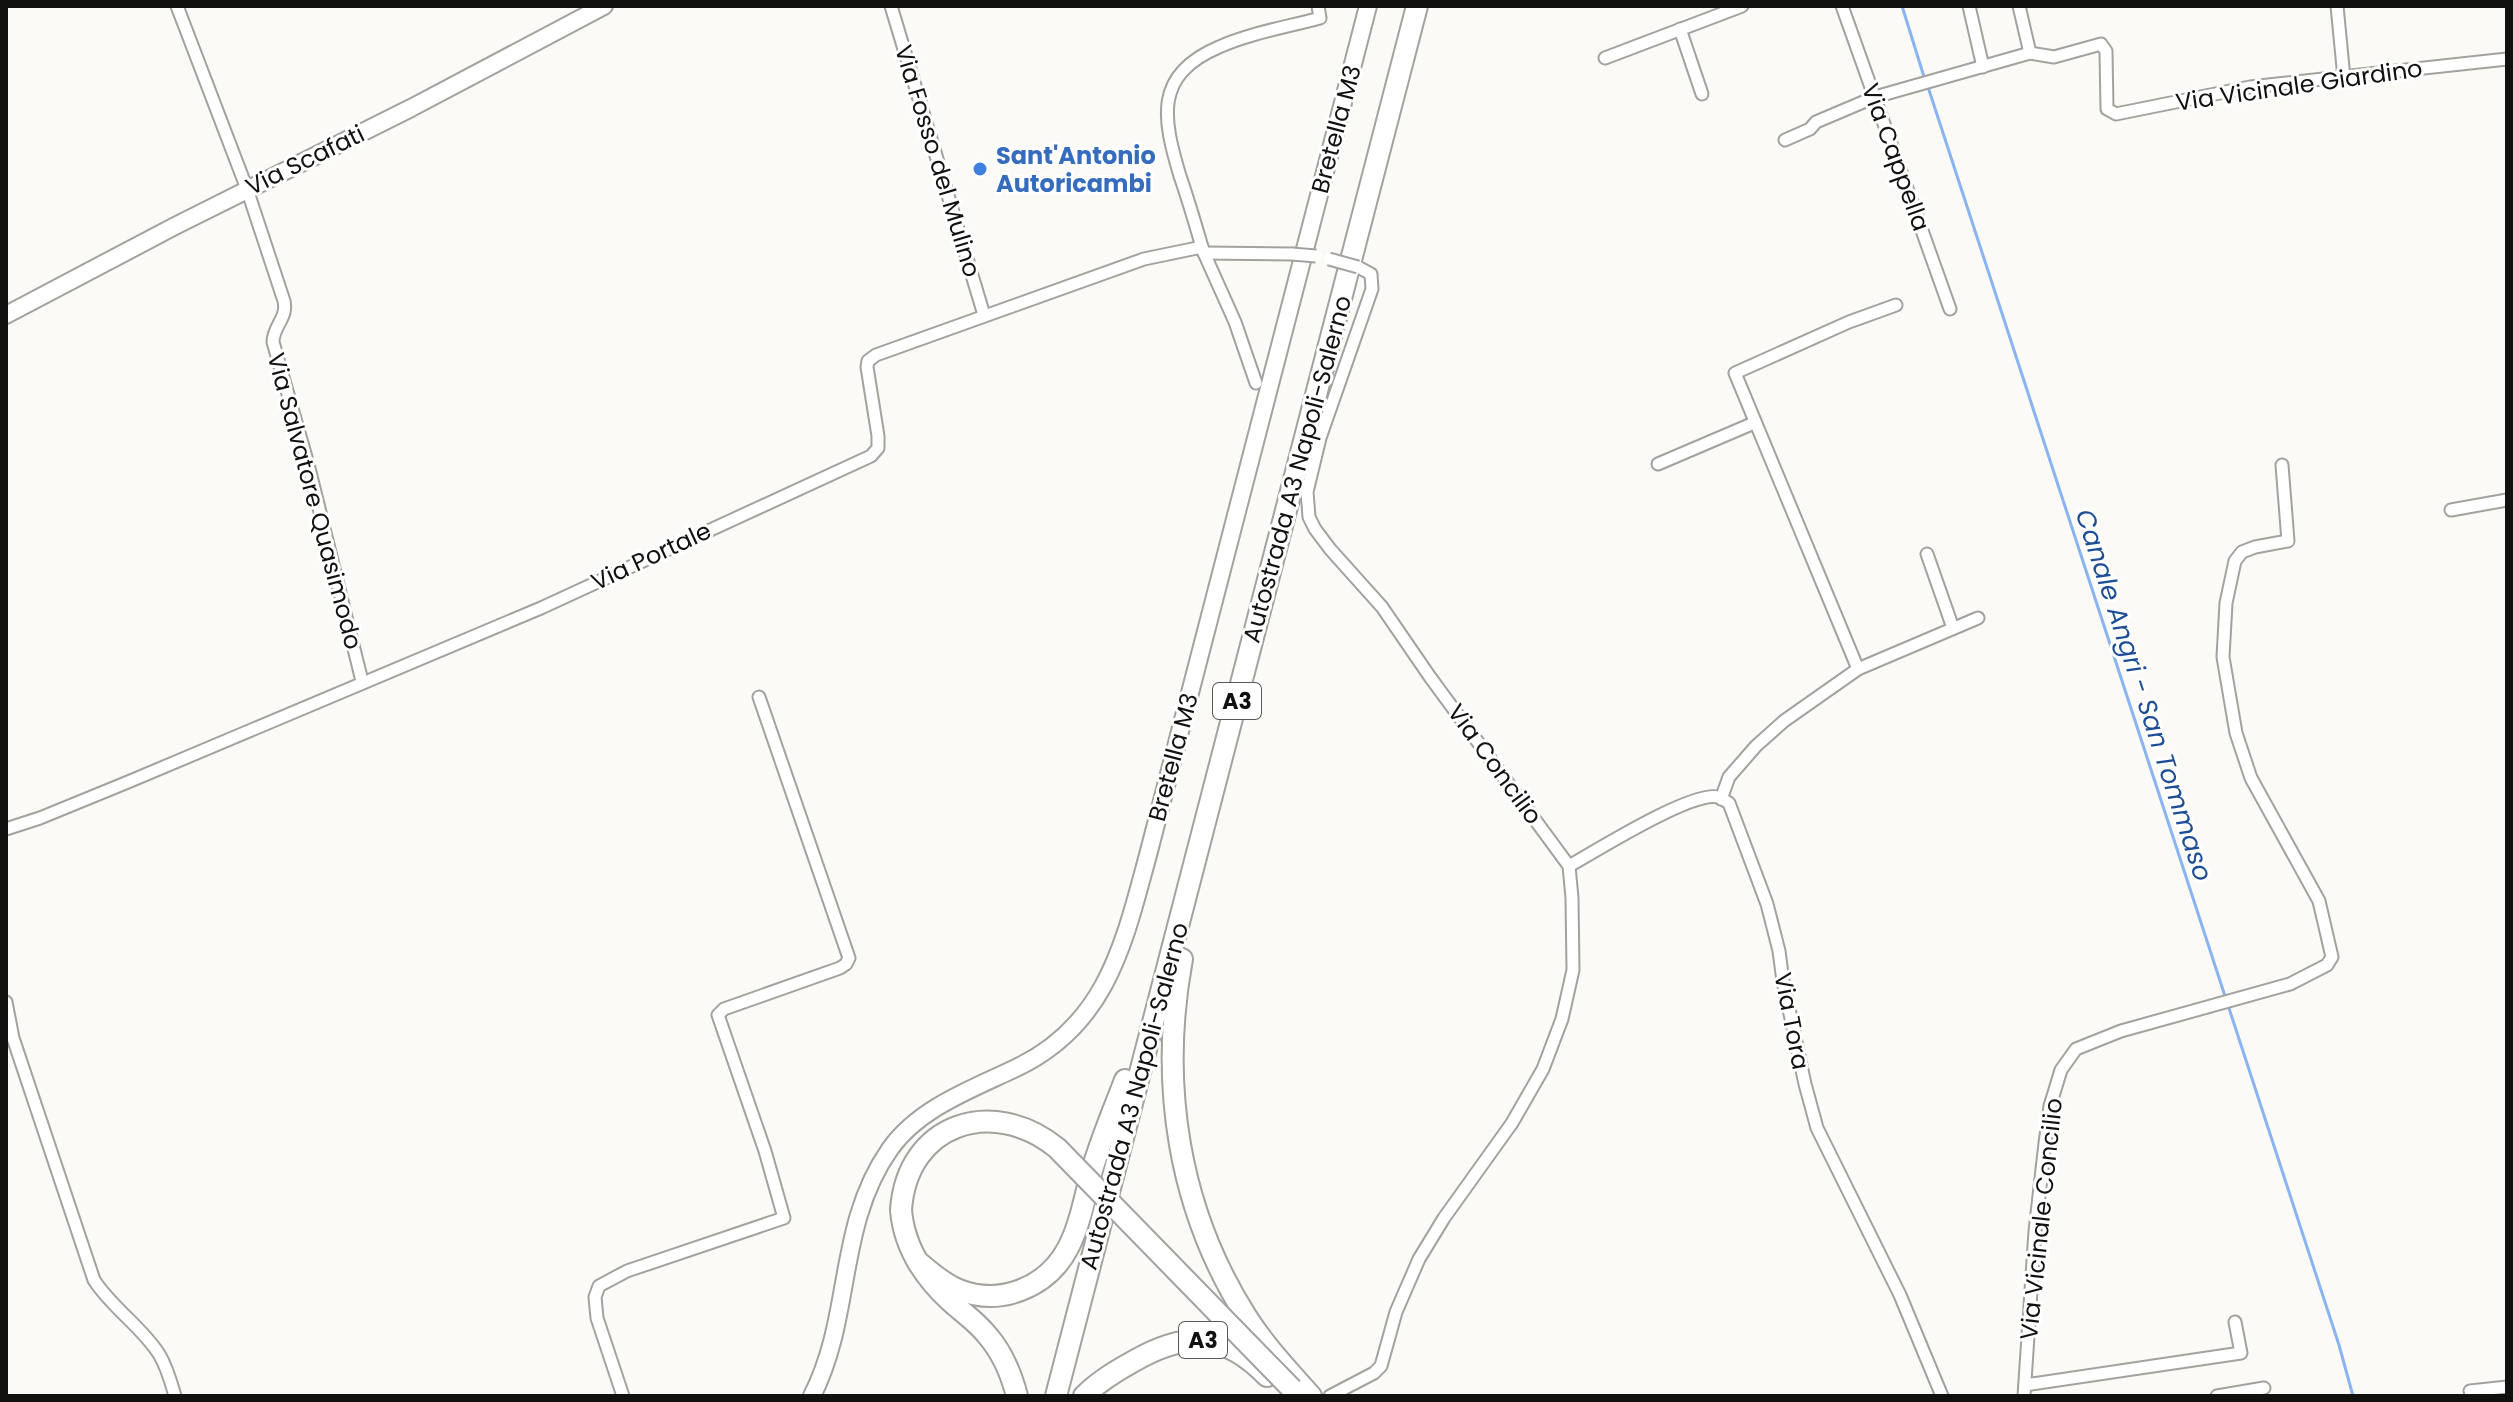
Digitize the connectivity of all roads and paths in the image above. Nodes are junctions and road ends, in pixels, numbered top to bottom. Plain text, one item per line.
1 (177, 6) edge
2 (604, 6) edge
3 (891, 6) edge
4 (1318, 6) edge
5 (1368, 6) edge
6 (1403, 6) edge
7 (1417, 6) edge
8 (1742, 6) edge
9 (1842, 6) edge
10 (1969, 6) edge
11 (2019, 6) edge
12 (2337, 6) edge
13 (1680, 29) junction
14 (2030, 53) junction
15 (1605, 58) dead end
16 (2507, 59) edge
17 (1983, 67) junction
18 (2344, 78) junction
19 (1702, 94) dead end
20 (1875, 97) junction
21 (1785, 140) dead end
22 (247, 189) junction
23 (1203, 250) junction
24 (1896, 305) dead end
25 (1950, 309) dead end
26 (6, 315) edge
27 (984, 315) junction
28 (1256, 383) dead end
29 (1754, 423) junction
30 (1658, 464) dead end
31 (2282, 465) dead end
32 (2507, 500) edge
33 (2451, 510) dead end
34 (1927, 554) dead end
35 (1978, 618) dead end
36 (1953, 628) junction
37 (1858, 669) junction
38 (362, 681) junction
39 (759, 697) dead end
40 (1224, 751) junction
41 (1721, 799) junction
42 (6, 829) edge
43 (1569, 866) junction
44 (6, 1002) edge
45 (1125, 1080) junction
46 (918, 1262) junction
47 (2235, 1322) dead end
48 (2507, 1387) edge
49 (2264, 1388) dead end
50 (2024, 1391) edge
51 (2470, 1391) dead end
52 (1298, 1395) edge
53 (175, 1396) edge
54 (623, 1396) edge
55 (812, 1396) edge
56 (1017, 1396) edge
57 (1043, 1396) edge
58 (1056, 1396) edge
59 (1084, 1396) edge
60 (1330, 1396) edge
61 (1942, 1396) edge
62 (2217, 1396) edge

1 - 22 street, Via Salvatore Quasimodo
2 - 22 street, Via Scafati
3 - 27 street, Via Fosso del Mulino
4 - 23 street
5 - 55 street, Bretella M3
6 - 45 highway, Autostrada A3 Napoli-Salerno / A3
7 - 40 highway, Autostrada A3 Napoli-Salerno / A3
8 - 13 street
9 - 20 street, Via Cappella
10 - 17 street
11 - 14 street
12 - 18 street
13 - 15 street
13 - 19 street
14 - 17 street, Via Vicinale Giardino
14 - 18 street, Via Vicinale Giardino
16 - 18 street, Via Vicinale Giardino
17 - 20 street, Via Vicinale Giardino
20 - 21 street, Via Vicinale Giardino
20 - 25 street, Via Cappella
22 - 26 street, Via Scafati
22 - 38 street, Via Salvatore Quasimodo
23 - 27 street, Via Portale
23 - 28 street
23 - 43 street, Via Concilio, bridge
24 - 29 street
27 - 38 street, Via Portale
29 - 30 street
29 - 37 street
31 - 50 street, Via Vicinale Concilio
32 - 33 street
34 - 36 street
35 - 36 street
36 - 37 street
37 - 41 street
38 - 42 street, Via Portale
39 - 54 street
40 - 52 highway, A3
40 - 58 highway, Autostrada A3 Napoli-Salerno / A3
41 - 43 street
41 - 61 street, Via Tora
43 - 60 street
44 - 53 street
45 - 46 highway, A3
45 - 57 highway, Autostrada A3 Napoli-Salerno / A3
46 - 52 highway, A3, bridge
46 - 56 highway, A3
47 - 50 street
48 - 51 street
49 - 62 street
52 - 59 highway, A3

